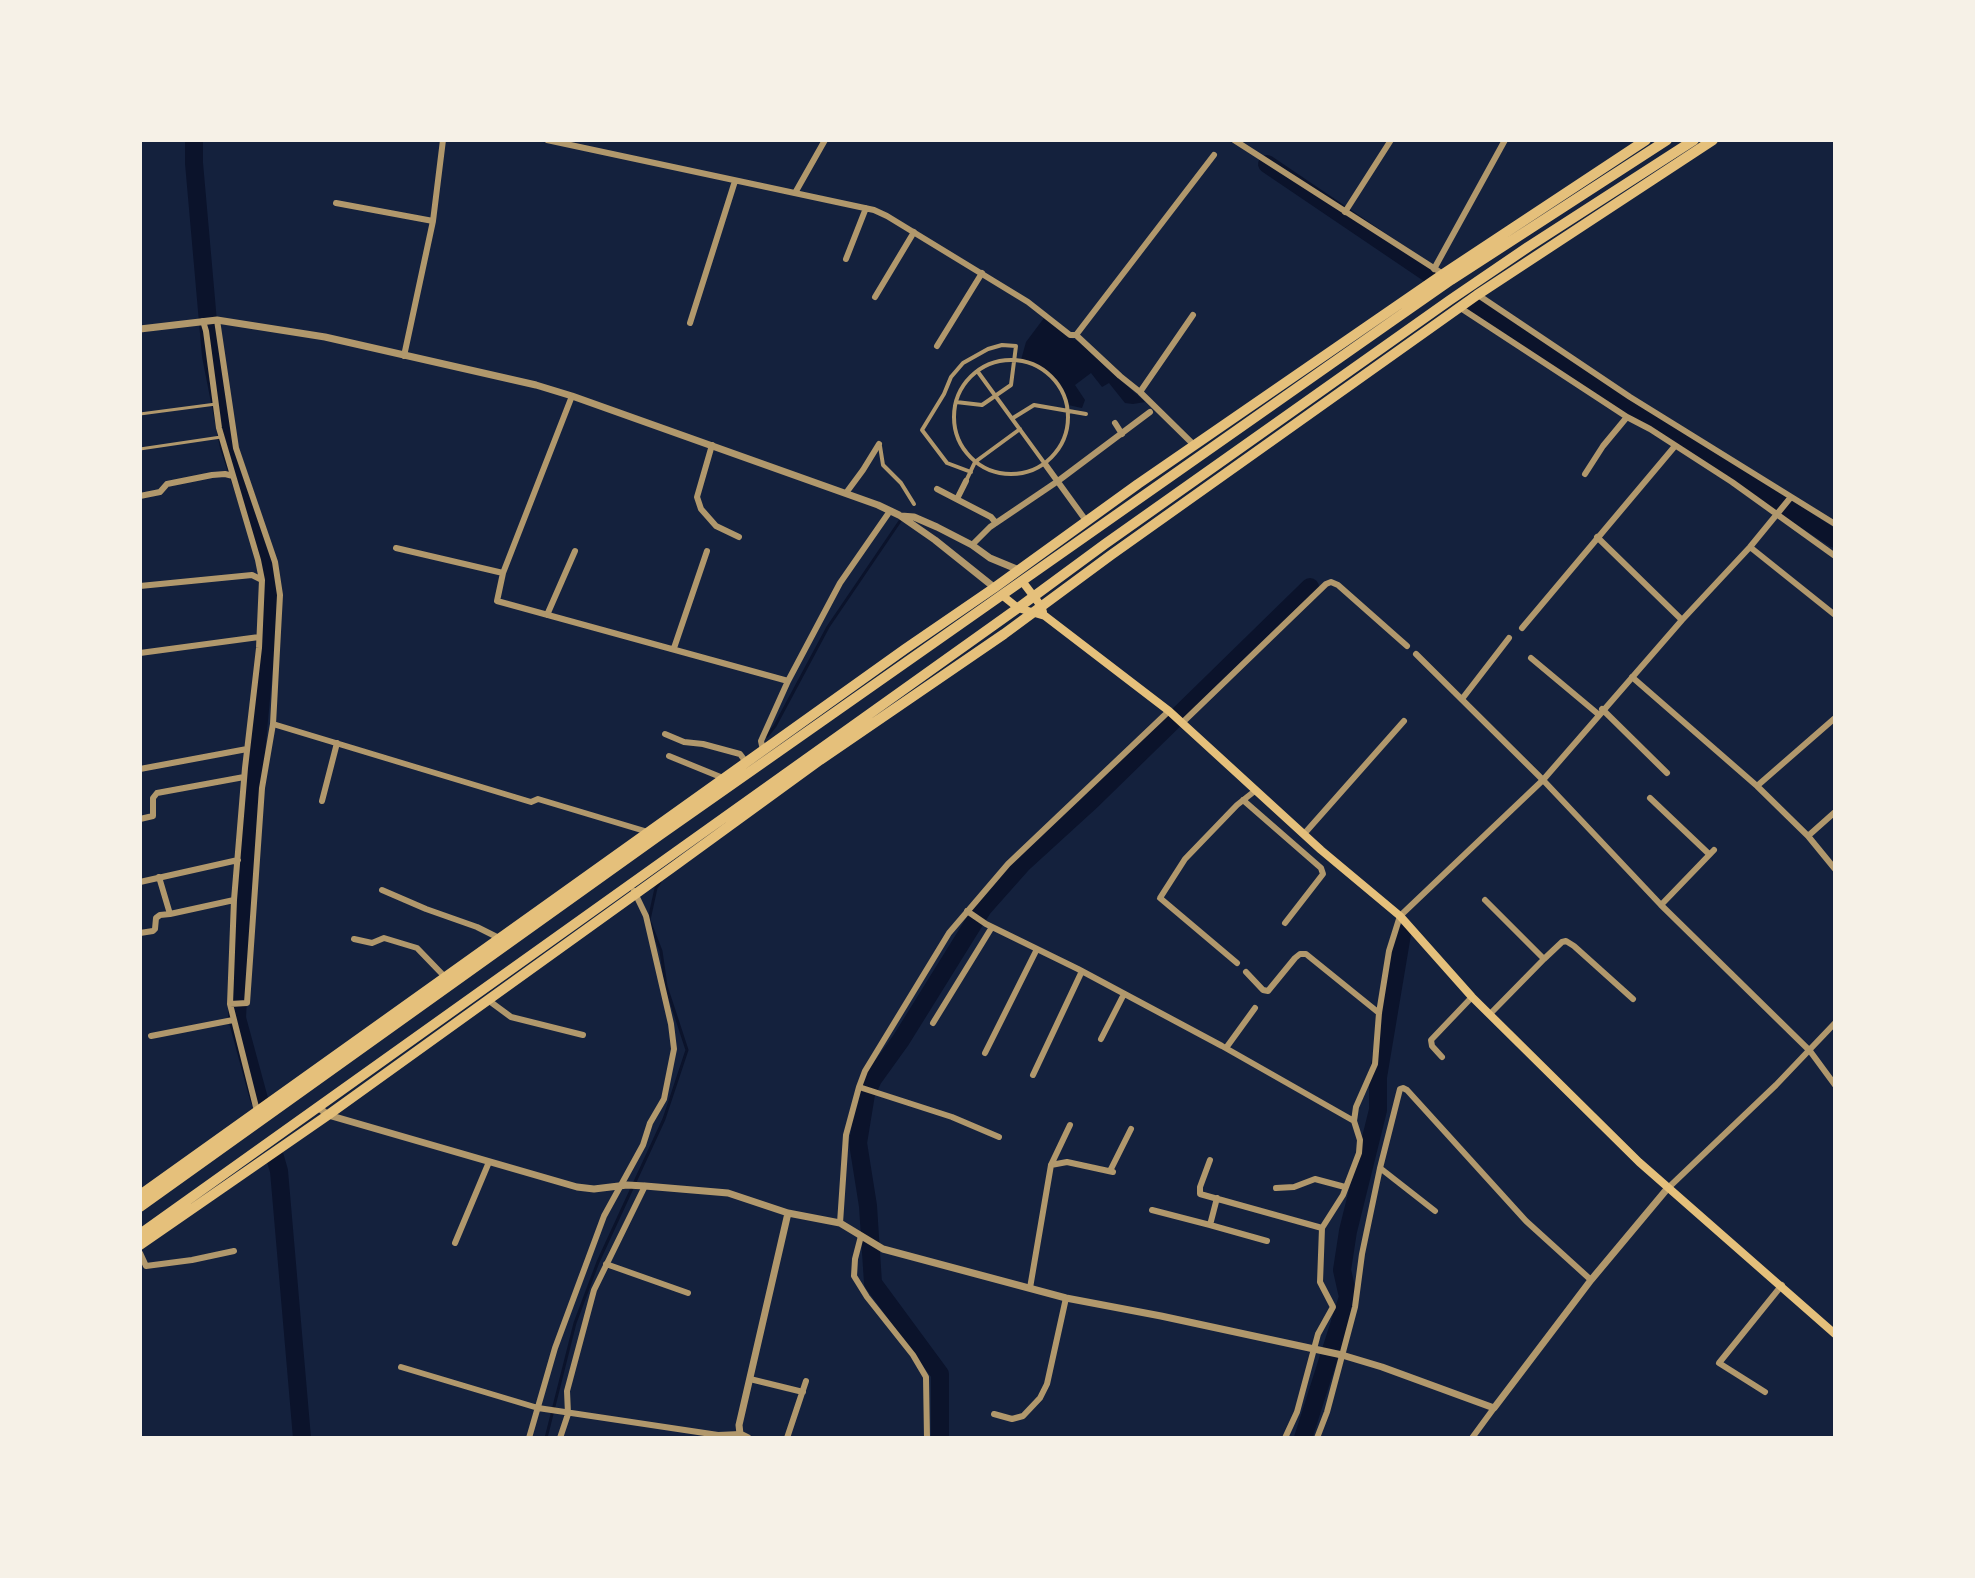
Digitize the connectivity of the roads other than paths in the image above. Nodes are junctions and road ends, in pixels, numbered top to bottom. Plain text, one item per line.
1 (443, 140) edge
2 (547, 140) edge
3 (586, 140) edge
4 (825, 140) edge
5 (1234, 140) edge
6 (1391, 140) edge
7 (1505, 140) edge
8 (1646, 140) edge
9 (1667, 140) edge
10 (1694, 140) edge
11 (1713, 140) edge
12 (582, 148) junction
13 (1214, 155) dead end
14 (735, 181) junction
15 (795, 193) junction
16 (336, 203) dead end
17 (866, 208) junction
18 (1345, 212) junction
19 (433, 221) junction
20 (914, 232) junction
21 (846, 259) dead end
22 (982, 273) junction
23 (1442, 275) junction
24 (1474, 291) junction
25 (875, 297) dead end
26 (1450, 300) junction
27 (1460, 308) junction
28 (1193, 315) dead end
29 (217, 320) junction
30 (204, 321) junction
31 (690, 323) dead end
32 (140, 329) edge
33 (1076, 335) junction
34 (937, 346) dead end
35 (404, 356) junction
36 (1015, 360) junction
37 (978, 371) junction
38 (1140, 392) junction
39 (996, 395) junction
40 (572, 396) junction
41 (956, 402) junction
42 (216, 404) junction
43 (1069, 411) junction
44 (1150, 412) dead end
45 (140, 414) edge
46 (1086, 414) dead end
47 (1627, 417) junction
48 (1013, 418) junction
49 (1115, 423) dead end
50 (1020, 429) junction
51 (1122, 434) junction
52 (221, 437) junction
53 (879, 444) joint
54 (712, 445) junction
55 (1195, 446) junction
56 (1675, 446) junction
57 (140, 449) edge
58 (975, 462) junction
59 (1045, 464) junction
60 (971, 472) junction
61 (1585, 474) dead end
62 (233, 476) junction
63 (966, 481) joint
64 (1058, 481) junction
65 (937, 489) dead end
66 (846, 493) junction
67 (140, 496) edge
68 (1790, 498) junction
69 (957, 499) junction
70 (914, 504) dead end
71 (890, 511) junction
72 (1778, 512) junction
73 (899, 515) junction
74 (1087, 522) junction
75 (996, 523) junction
76 (1835, 524) edge
77 (739, 537) dead end
78 (1597, 537) junction
79 (972, 545) junction
80 (1750, 547) junction
81 (396, 548) dead end
82 (575, 551) dead end
83 (707, 551) dead end
84 (1835, 556) edge
85 (1019, 570) junction
86 (503, 573) junction
87 (262, 580) junction
88 (1022, 581) junction
89 (140, 586) edge
90 (999, 592) junction
91 (1034, 596) junction
92 (1018, 608) junction
93 (1043, 611) junction
94 (1031, 613) junction
95 (547, 615) junction
96 (1835, 615) edge
97 (1682, 620) junction
98 (1522, 628) dead end
99 (259, 637) junction
100 (1509, 638) dead end
101 (1407, 646) dead end
102 (259, 648) junction
103 (674, 648) junction
104 (277, 650) junction
105 (140, 653) edge
106 (1416, 654) dead end
107 (1531, 658) dead end
108 (1632, 677) junction
109 (788, 681) junction
110 (1462, 699) junction
111 (1600, 712) junction
112 (1171, 713) junction
113 (1835, 718) edge
114 (1404, 721) dead end
115 (1181, 722) junction
116 (273, 724) junction
117 (665, 734) dead end
118 (337, 743) junction
119 (247, 749) junction
120 (763, 750) junction
121 (669, 756) dead end
122 (746, 762) junction
123 (140, 769) edge
124 (1667, 773) dead end
125 (244, 777) junction
126 (723, 778) junction
127 (1543, 780) junction
128 (1757, 786) junction
129 (1256, 790) junction
130 (1650, 798) dead end
131 (1243, 800) junction
132 (322, 801) dead end
133 (1835, 812) edge
134 (140, 819) edge
135 (648, 832) junction
136 (1304, 834) junction
137 (660, 835) junction
138 (1808, 836) junction
139 (238, 860) junction
140 (1835, 869) edge
141 (159, 877) junction
142 (140, 882) edge
143 (632, 889) junction
144 (382, 890) dead end
145 (234, 900) junction
146 (1485, 900) dead end
147 (1661, 905) junction
148 (967, 911) junction
149 (170, 914) junction
150 (1400, 916) junction
151 (1285, 923) dead end
152 (989, 925) junction
153 (140, 933) edge
154 (499, 938) junction
155 (354, 939) dead end
156 (1037, 949) junction
157 (1544, 959) junction
158 (1237, 963) dead end
159 (1082, 971) junction
160 (1246, 972) dead end
161 (445, 977) junction
162 (1124, 994) junction
163 (1472, 997) junction
164 (1633, 999) dead end
165 (488, 1000) junction
166 (230, 1004) junction
167 (1255, 1008) dead end
168 (1379, 1013) junction
169 (1490, 1014) junction
170 (233, 1020) junction
171 (933, 1023) dead end
172 (1835, 1023) edge
173 (583, 1035) dead end
174 (151, 1036) dead end
175 (1101, 1039) dead end
176 (1226, 1048) junction
177 (1810, 1051) junction
178 (985, 1053) dead end
179 (1442, 1057) dead end
180 (1033, 1075) dead end
181 (1835, 1085) edge
182 (862, 1088) junction
183 (318, 1107) junction
184 (257, 1111) junction
185 (328, 1115) junction
186 (1354, 1121) junction
187 (1070, 1125) dead end
188 (1131, 1129) dead end
189 (999, 1137) dead end
190 (1210, 1160) dead end
191 (489, 1162) junction
192 (1051, 1165) junction
193 (1380, 1168) junction
194 (624, 1186) junction
195 (642, 1186) junction
196 (1345, 1187) junction
197 (1276, 1188) dead end
198 (1667, 1189) junction
199 (140, 1195) edge
200 (1217, 1198) junction
201 (140, 1207) edge
202 (1152, 1210) dead end
203 (1435, 1211) dead end
204 (788, 1213) junction
205 (840, 1223) junction
206 (1210, 1225) junction
207 (1322, 1228) junction
208 (140, 1234) edge
209 (863, 1238) junction
210 (1267, 1241) dead end
211 (455, 1243) dead end
212 (140, 1245) edge
213 (234, 1251) dead end
214 (140, 1253) edge
215 (606, 1264) junction
216 (1591, 1280) junction
217 (1782, 1285) junction
218 (1030, 1288) junction
219 (688, 1293) dead end
220 (1066, 1298) junction
221 (1835, 1334) edge
222 (1316, 1349) junction
223 (1339, 1355) junction
224 (401, 1367) dead end
225 (750, 1379) junction
226 (806, 1381) dead end
227 (803, 1392) junction
228 (1765, 1392) dead end
229 (540, 1408) junction
230 (1494, 1408) junction
231 (565, 1413) junction
232 (994, 1414) dead end
233 (744, 1436) edge
234 (529, 1438) edge
235 (560, 1438) edge
236 (787, 1438) edge
237 (927, 1438) edge
238 (1285, 1438) edge
239 (1317, 1438) edge
240 (1472, 1438) edge

1 - 19 street
2 - 12 street
3 - 12 street
4 - 15 street
5 - 18 street
6 - 18 street
7 - 23 street
8 - 23 highway
9 - 23 highway
10 - 24 highway
11 - 24 highway
12 - 14 street
13 - 33 street
14 - 15 street
14 - 31 street
15 - 17 street
16 - 19 street
17 - 20 street
17 - 21 street
18 - 23 street
19 - 35 street
20 - 22 street
20 - 25 street
22 - 33 street
22 - 34 street
23 - 55 highway
23 - 88 highway
24 - 26 highway
24 - 27 highway
24 - 68 street
26 - 27 street
26 - 91 highway
27 - 47 street
27 - 93 highway
28 - 38 street
29 - 30 street
29 - 35 street
29 - 104 street
30 - 32 street
30 - 42 street
33 - 38 street
35 - 40 street
36 - 37 street
36 - 39 street
36 - 43 street
36 - 60 street
37 - 39 street
37 - 41 street
38 - 55 street
39 - 41 street
39 - 48 street
40 - 54 street
40 - 86 street
41 - 58 street
42 - 45 lane
42 - 52 street
43 - 46 street
43 - 48 street
43 - 59 street
44 - 51 street
47 - 56 street
47 - 61 street
48 - 50 street
49 - 51 street
50 - 58 street
50 - 59 street
51 - 64 street
52 - 57 lane
52 - 62 street
53 - 66 street
53 - 70 street
54 - 66 street
54 - 77 street
55 - 74 highway
56 - 72 street
56 - 78 street
58 - 59 street
58 - 60 street
59 - 64 street
60 - 63 street
62 - 67 street
62 - 87 street
63 - 69 street
64 - 74 street
64 - 75 street
65 - 69 street
66 - 71 street
68 - 72 street
68 - 76 street
69 - 75 street
71 - 73 street
71 - 109 street
72 - 80 street
72 - 84 street
73 - 79 street
73 - 90 street
74 - 85 highway
75 - 79 street
78 - 97 street
78 - 98 street
79 - 85 street
80 - 96 street
80 - 97 street
81 - 86 street
82 - 95 street
83 - 103 street
85 - 88 street
85 - 90 highway
86 - 95 street
87 - 89 street
87 - 99 street
88 - 90 highway
88 - 91 main road
90 - 92 main road
90 - 120 highway
90 - 137 highway
91 - 92 highway
91 - 93 main road
92 - 94 main road
92 - 143 highway
93 - 94 highway
93 - 112 main road
94 - 143 highway
95 - 103 street
97 - 108 street
99 - 102 street
99 - 105 street
100 - 110 street
101 - 115 street
102 - 104 street
102 - 119 street
103 - 109 street
104 - 116 street
106 - 110 street
107 - 111 street
108 - 111 street
108 - 128 street
109 - 120 street
110 - 127 street
111 - 124 street
111 - 127 street
112 - 115 main road
112 - 148 street
113 - 128 street
114 - 136 street
115 - 129 main road
116 - 118 street
116 - 166 street
117 - 122 street
118 - 132 street
118 - 135 street
119 - 123 street
119 - 125 street
120 - 122 highway
121 - 126 street
122 - 126 highway
125 - 134 street
125 - 139 street
126 - 135 highway
127 - 147 street
127 - 150 street
128 - 138 street
129 - 131 street
129 - 136 main road
130 - 147 street
131 - 151 street
131 - 158 street
133 - 138 street
135 - 137 street
135 - 154 highway
136 - 150 main road
137 - 201 highway
138 - 140 street
139 - 141 street
139 - 145 street
141 - 142 street
141 - 149 street
143 - 165 highway
143 - 183 highway
143 - 194 street
144 - 154 street
145 - 149 street
145 - 166 street
146 - 157 street
147 - 177 street
148 - 152 street
148 - 182 street
149 - 153 street
150 - 163 main road
150 - 168 street
152 - 156 street
152 - 171 street
154 - 161 highway
155 - 161 street
156 - 159 street
156 - 178 street
157 - 164 street
157 - 169 street
159 - 162 street
159 - 180 street
160 - 168 street
161 - 184 highway
162 - 175 street
162 - 176 street
163 - 169 main road
163 - 179 street
165 - 173 street
165 - 185 highway
166 - 170 street
167 - 176 street
168 - 186 street
169 - 198 main road
170 - 174 street
170 - 184 street
172 - 177 street
176 - 186 street
177 - 181 street
177 - 198 street
182 - 189 street
182 - 205 street
183 - 185 street
183 - 208 highway
184 - 199 highway
185 - 191 street
185 - 212 highway
186 - 196 street
187 - 192 street
188 - 192 street
190 - 200 street
191 - 194 street
191 - 211 street
192 - 218 street
193 - 203 street
193 - 216 street
193 - 223 street
194 - 195 street
194 - 229 street
195 - 204 street
195 - 215 street
196 - 197 street
196 - 207 street
198 - 216 street
198 - 217 main road
200 - 206 street
200 - 207 street
202 - 206 street
204 - 205 street
204 - 225 street
205 - 209 street
206 - 210 street
207 - 222 street
209 - 218 street
209 - 237 street
213 - 214 street
215 - 219 street
215 - 231 street
216 - 230 street
217 - 221 main road
217 - 228 street
218 - 220 street
220 - 222 street
220 - 232 street
222 - 223 street
222 - 238 street
223 - 230 street
223 - 239 street
224 - 229 street
225 - 227 street
225 - 233 street
226 - 227 street
227 - 236 street
229 - 231 street
229 - 234 street
230 - 240 street
231 - 233 street
231 - 235 street

